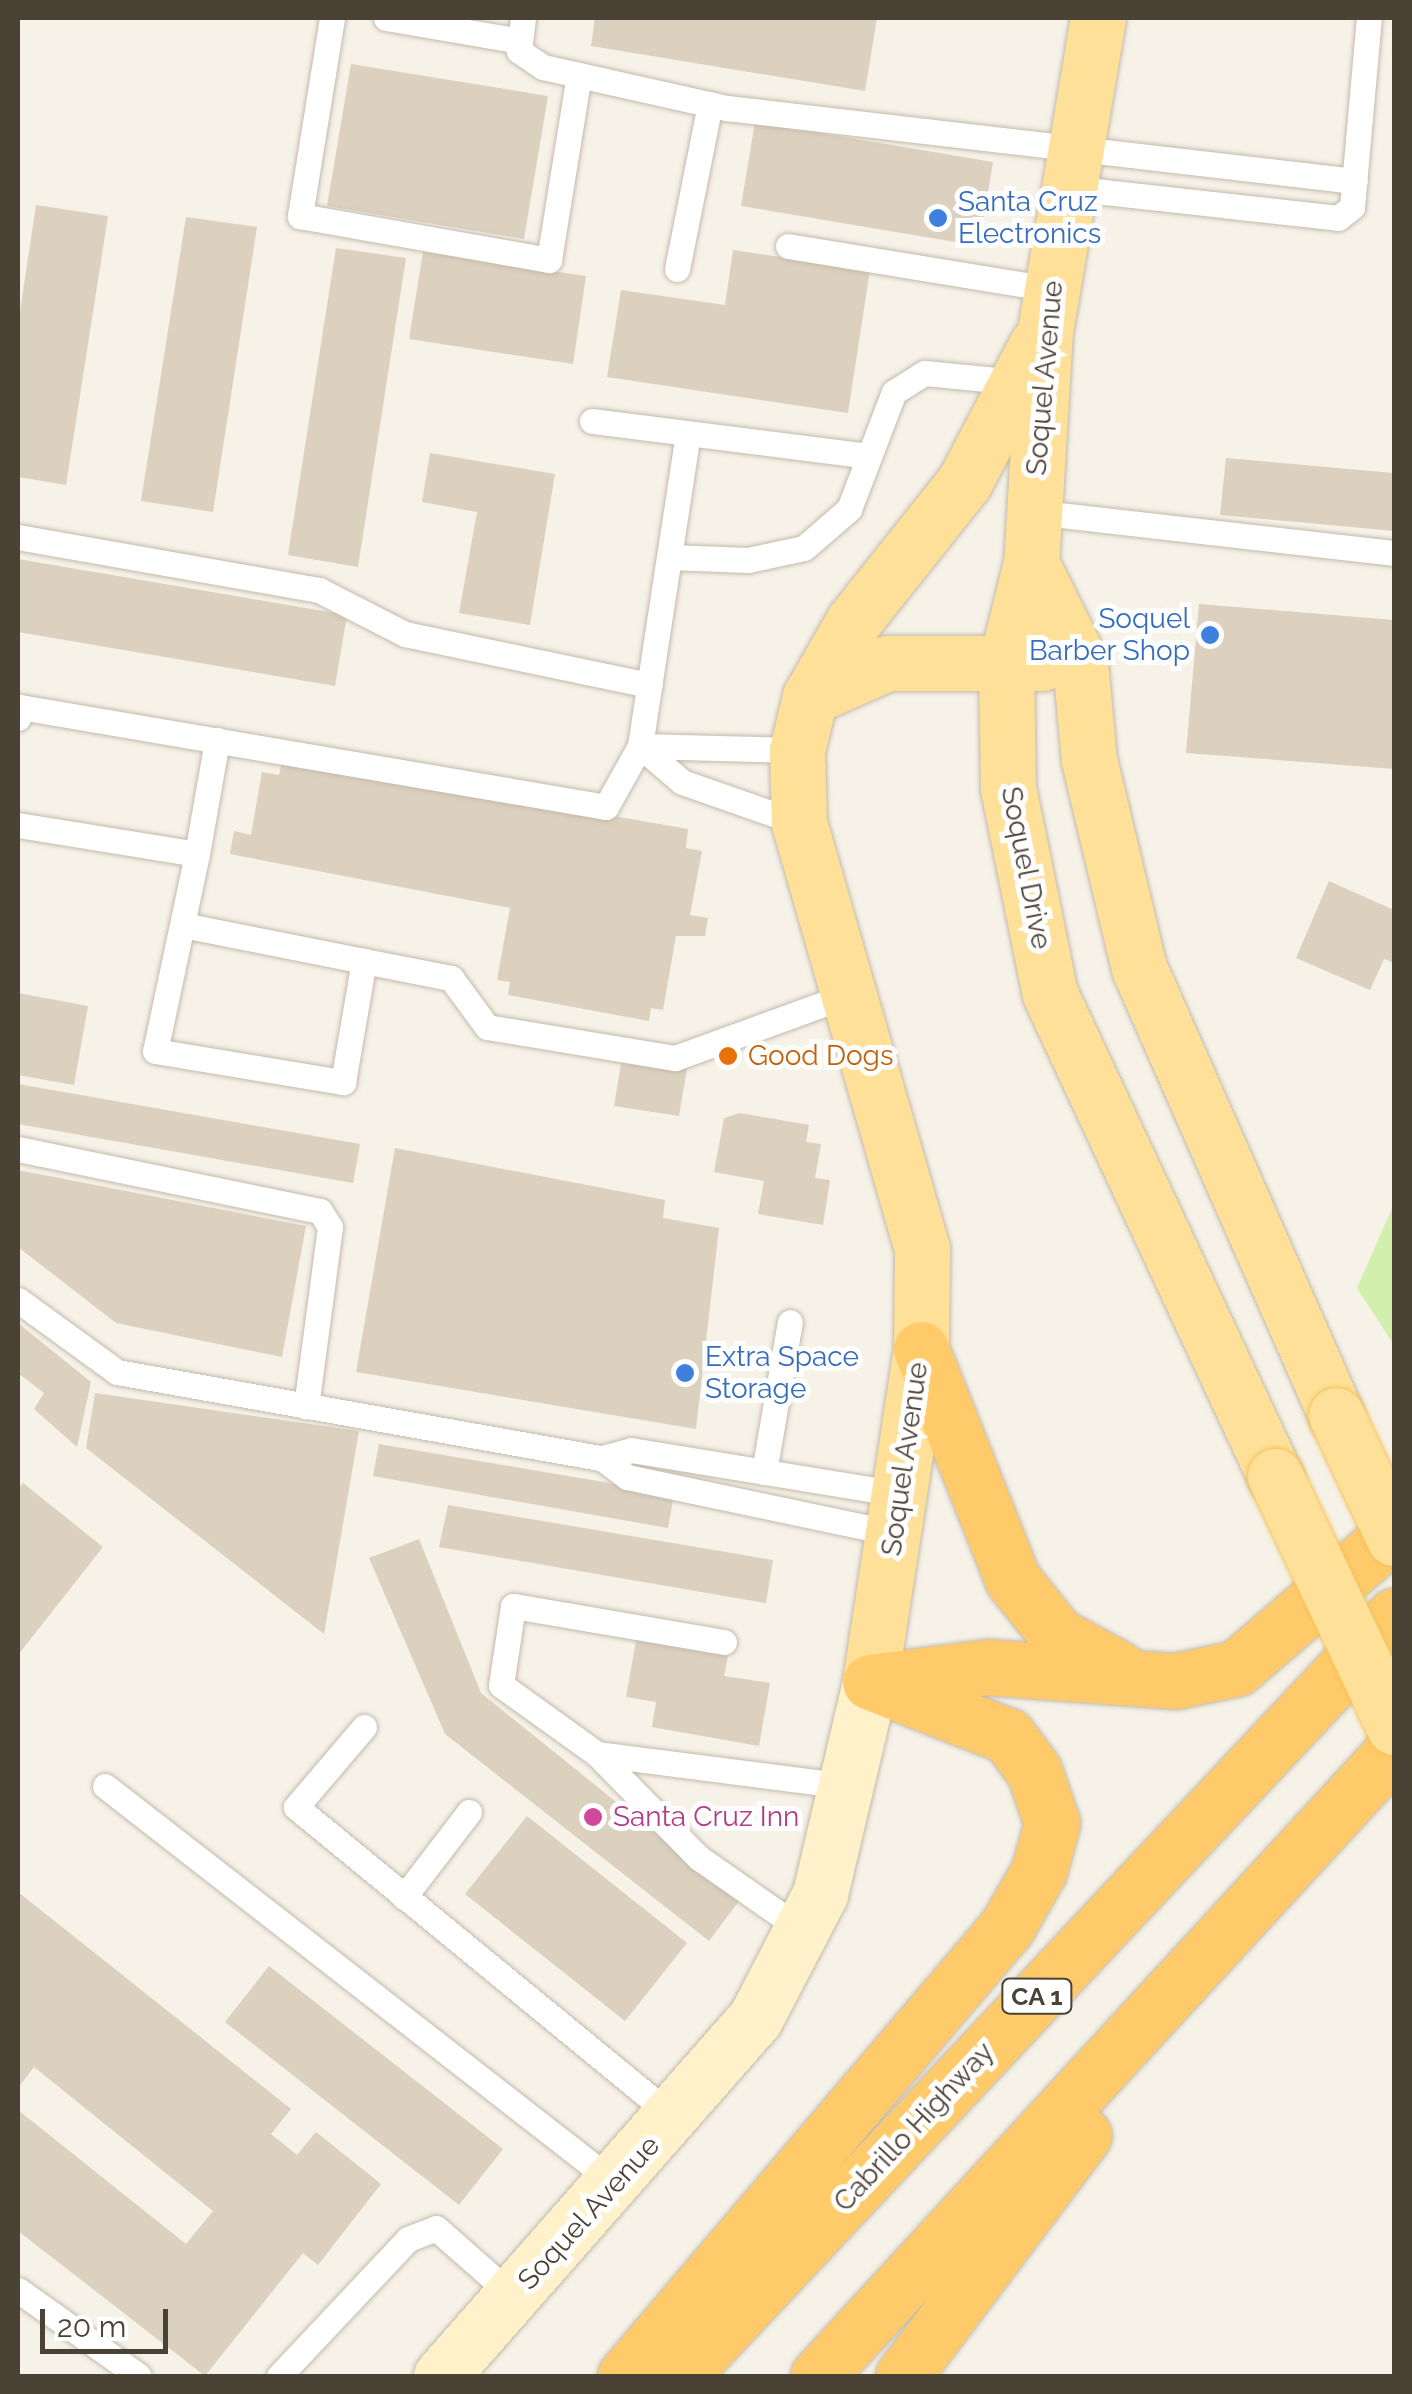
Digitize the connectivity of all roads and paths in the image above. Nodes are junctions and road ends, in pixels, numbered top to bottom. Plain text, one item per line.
1 (332, 18) edge
2 (386, 18) edge
3 (1098, 18) edge
4 (1368, 18) edge
5 (522, 29) edge
6 (578, 75) junction
7 (710, 104) junction
8 (1072, 170) junction
9 (1355, 181) junction
10 (788, 246) dead end
11 (677, 269) dead end
12 (1048, 310) junction
13 (1017, 382) junction
14 (592, 421) dead end
15 (688, 433) junction
16 (868, 456) junction
17 (18, 537) edge
18 (1032, 537) junction
19 (1394, 553) edge
20 (669, 557) junction
21 (1080, 662) junction
22 (1006, 663) junction
23 (650, 685) junction
24 (810, 697) junction
25 (18, 710) edge
26 (217, 740) junction
27 (640, 746) junction
28 (797, 750) junction
29 (799, 823) junction
30 (18, 825) edge
31 (197, 854) junction
32 (182, 924) junction
33 (364, 961) junction
34 (848, 995) junction
35 (18, 1149) edge
36 (18, 1300) edge
37 (790, 1322) dead end
38 (922, 1349) junction
39 (306, 1406) junction
40 (602, 1458) junction
41 (764, 1472) junction
42 (897, 1514) junction
43 (1394, 1535) edge
44 (1394, 1616) edge
45 (724, 1642) dead end
46 (1130, 1675) junction
47 (870, 1682) junction
48 (364, 1727) dead end
49 (1394, 1727) edge
50 (1394, 1750) edge
51 (597, 1754) junction
52 (105, 1786) dead end
53 (848, 1786) junction
54 (469, 1812) dead end
55 (1333, 1818) junction
56 (404, 1898) junction
57 (805, 1932) junction
58 (675, 2118) junction
59 (615, 2183) junction
60 (18, 2290) edge
61 (514, 2296) junction
62 (140, 2376) edge
63 (278, 2376) edge
64 (441, 2376) edge
65 (624, 2376) edge
66 (680, 2376) edge
67 (818, 2376) edge
68 (903, 2376) edge

1 - 6 lane
2 - 5 lane
3 - 8 main road, Soquel Avenue
4 - 9 lane
5 - 6 lane
6 - 7 lane
7 - 8 lane
7 - 11 lane
8 - 9 lane
8 - 9 lane
8 - 12 main road, Soquel Avenue
10 - 12 lane
12 - 13 main road, Soquel Avenue
12 - 18 main road, Soquel Avenue
13 - 16 lane
13 - 24 main road, Soquel Avenue
14 - 15 lane
15 - 16 lane
15 - 20 lane
16 - 20 lane
17 - 23 lane
18 - 19 lane
18 - 21 main road
18 - 22 main road, Soquel Drive
20 - 23 lane
21 - 22 main road
21 - 43 main road, bridge
22 - 24 main road
22 - 49 main road, Soquel Drive, bridge
23 - 27 lane
24 - 28 main road, Soquel Avenue
25 - 26 lane
26 - 27 lane
26 - 31 lane
27 - 28 lane
27 - 29 lane
28 - 29 main road, Soquel Avenue
29 - 34 main road, Soquel Avenue
30 - 31 lane
31 - 32 lane
32 - 33 lane
32 - 33 lane
33 - 34 lane
34 - 38 main road, Soquel Avenue
35 - 39 lane
36 - 39 lane
37 - 41 lane
38 - 42 main road, Soquel Avenue
38 - 46 highway
39 - 40 lane
40 - 41 lane
40 - 42 lane
41 - 42 lane
42 - 47 main road, Soquel Avenue
43 - 46 highway
44 - 66 highway, Cabrillo Highway / CA 1
45 - 51 lane
46 - 47 highway
47 - 53 main road, Soquel Avenue
47 - 65 highway
48 - 56 lane
50 - 55 highway
51 - 53 lane
51 - 57 lane
52 - 59 lane
53 - 57 main road, Soquel Avenue
54 - 56 lane
55 - 67 highway
55 - 68 highway
56 - 58 lane
57 - 58 main road, Soquel Avenue
58 - 59 main road, Soquel Avenue
59 - 61 main road, Soquel Avenue
60 - 62 lane
61 - 63 lane
61 - 64 main road, Soquel Avenue

